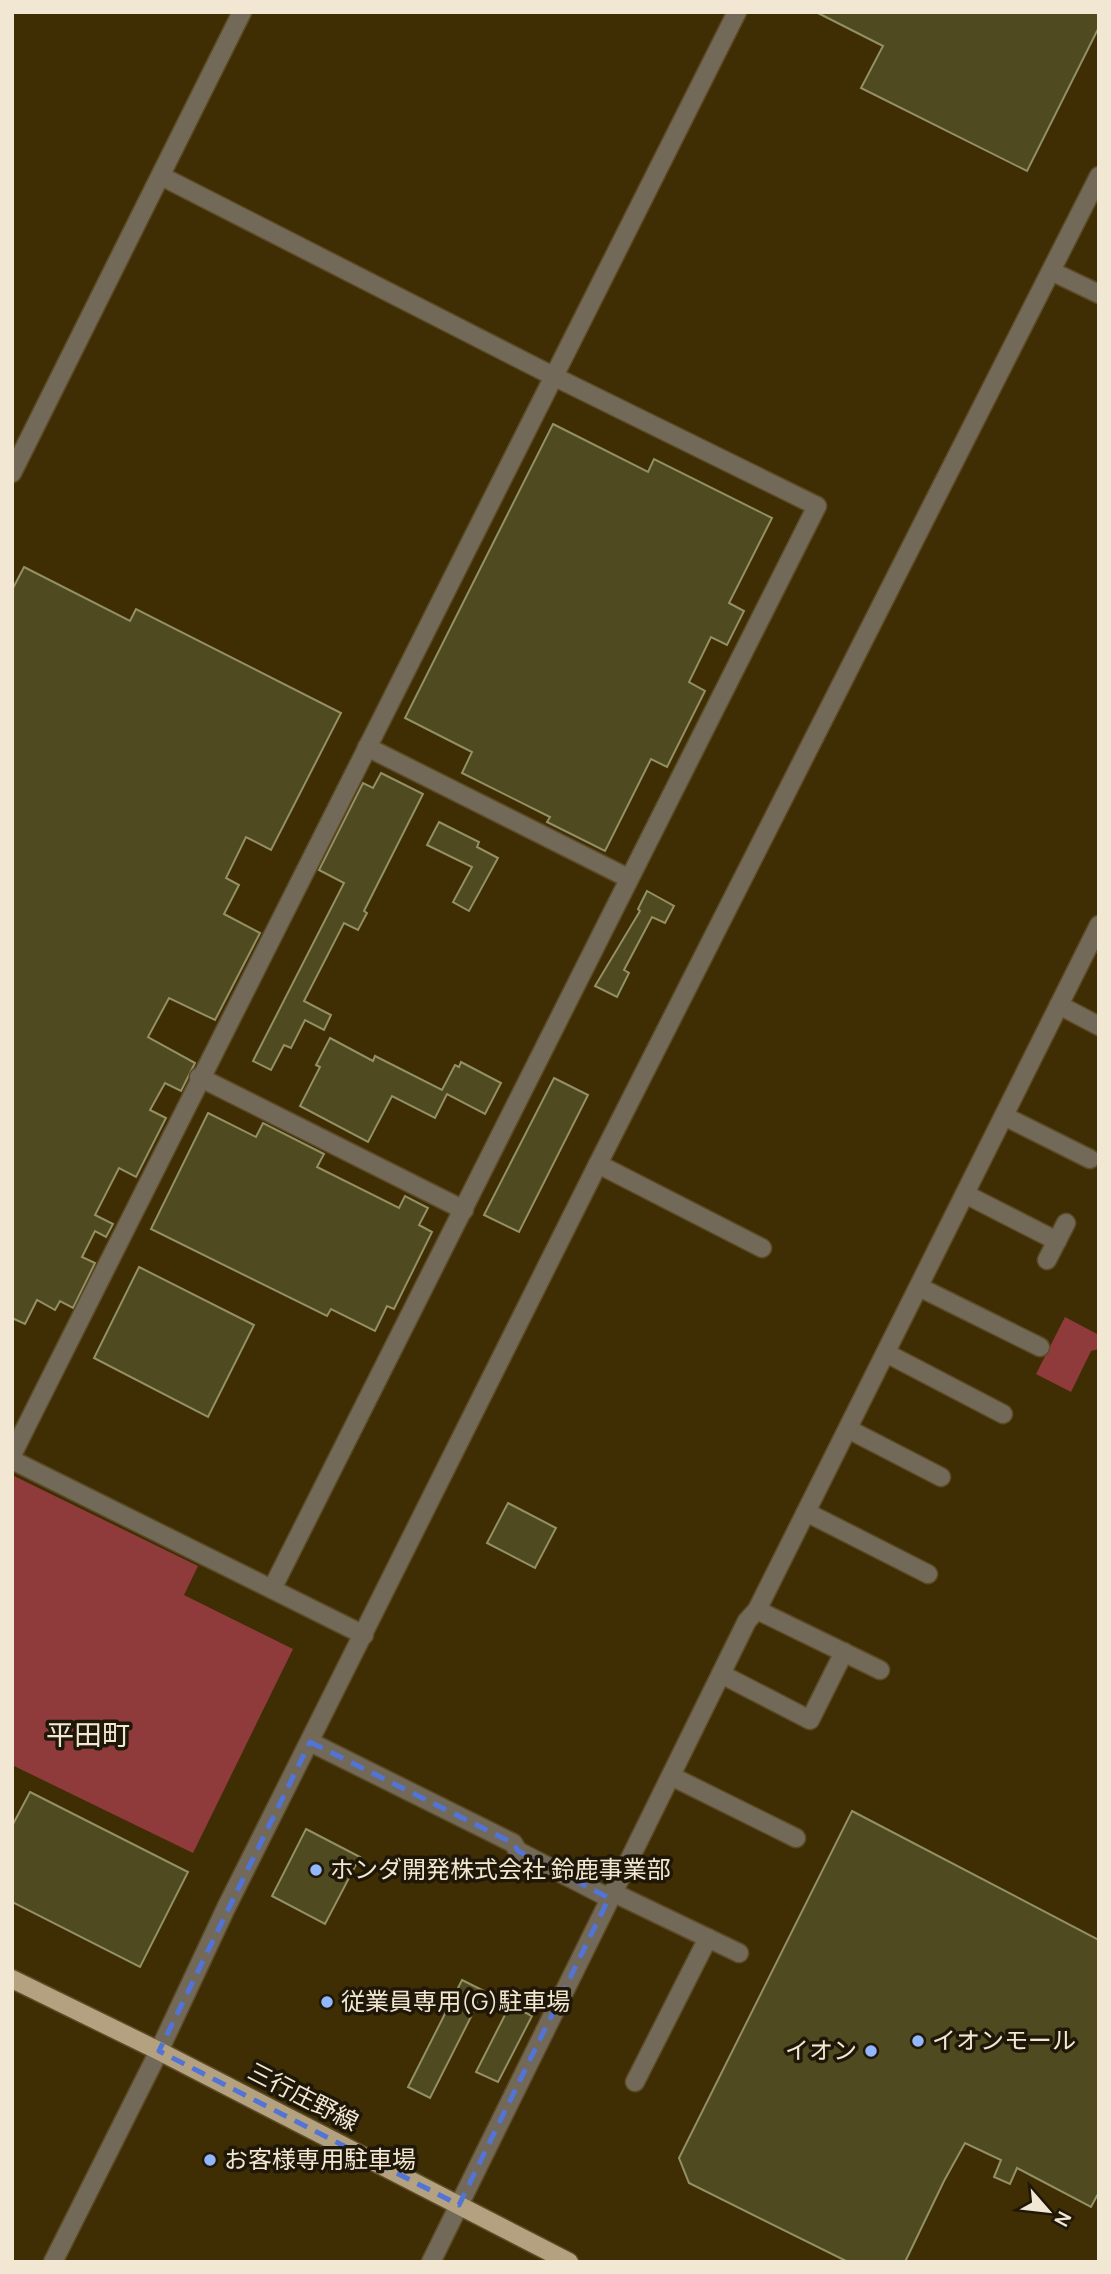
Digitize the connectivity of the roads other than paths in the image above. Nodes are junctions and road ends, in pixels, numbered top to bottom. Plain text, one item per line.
1 (242, 12) edge
2 (737, 12) edge
3 (161, 176) junction
4 (1099, 176) edge
5 (1051, 271) junction
6 (1099, 295) edge
7 (555, 377) junction
8 (12, 473) edge
9 (367, 747) junction
10 (628, 877) junction
11 (1099, 925) edge
12 (1059, 1005) junction
13 (1099, 1026) edge
14 (199, 1077) junction
15 (1004, 1116) junction
16 (1090, 1159) dead end
17 (598, 1164) junction
18 (965, 1194) junction
19 (464, 1210) junction
20 (1066, 1223) dead end
21 (1057, 1241) junction
22 (762, 1248) dead end
23 (1047, 1260) dead end
24 (919, 1287) junction
25 (1040, 1347) dead end
26 (886, 1353) junction
27 (1003, 1414) dead end
28 (848, 1429) junction
29 (12, 1458) edge
30 (942, 1477) dead end
31 (806, 1512) junction
32 (928, 1574) dead end
33 (272, 1589) junction
34 (757, 1609) junction
35 (364, 1635) junction
36 (844, 1652) junction
37 (880, 1670) dead end
38 (721, 1674) junction
39 (310, 1742) junction
40 (671, 1776) junction
41 (796, 1838) dead end
42 (610, 1895) junction
43 (708, 1938) junction
44 (739, 1953) dead end
45 (12, 1979) edge
46 (159, 2051) junction
47 (635, 2082) dead end
48 (459, 2205) junction
49 (53, 2262) edge
50 (430, 2262) edge
51 (569, 2262) edge

1 - 3 street
2 - 7 street
3 - 7 street
3 - 8 street
4 - 5 street
5 - 6 street
5 - 17 street
7 - 9 street
7 - 10 street
9 - 10 street
9 - 14 street
10 - 19 street
11 - 12 street
12 - 13 street
12 - 15 street
14 - 19 street
14 - 29 street
15 - 16 street
15 - 18 street
17 - 22 street
17 - 35 street
18 - 21 street
18 - 24 street
19 - 33 street
20 - 21 street
21 - 23 street
24 - 25 street
24 - 26 street
26 - 27 street
26 - 28 street
28 - 30 street
28 - 31 street
29 - 33 street
31 - 32 street
31 - 34 street
33 - 35 street
34 - 36 street
34 - 38 street
35 - 39 street
36 - 37 street
36 - 38 street
38 - 40 street
39 - 42 street
39 - 46 street
40 - 41 street
40 - 42 street
42 - 43 street
42 - 48 street
43 - 44 street
43 - 47 street
45 - 46 main road, 三行庄野線
46 - 48 main road, 三行庄野線
46 - 49 street
48 - 50 street
48 - 51 main road, 三行庄野線

